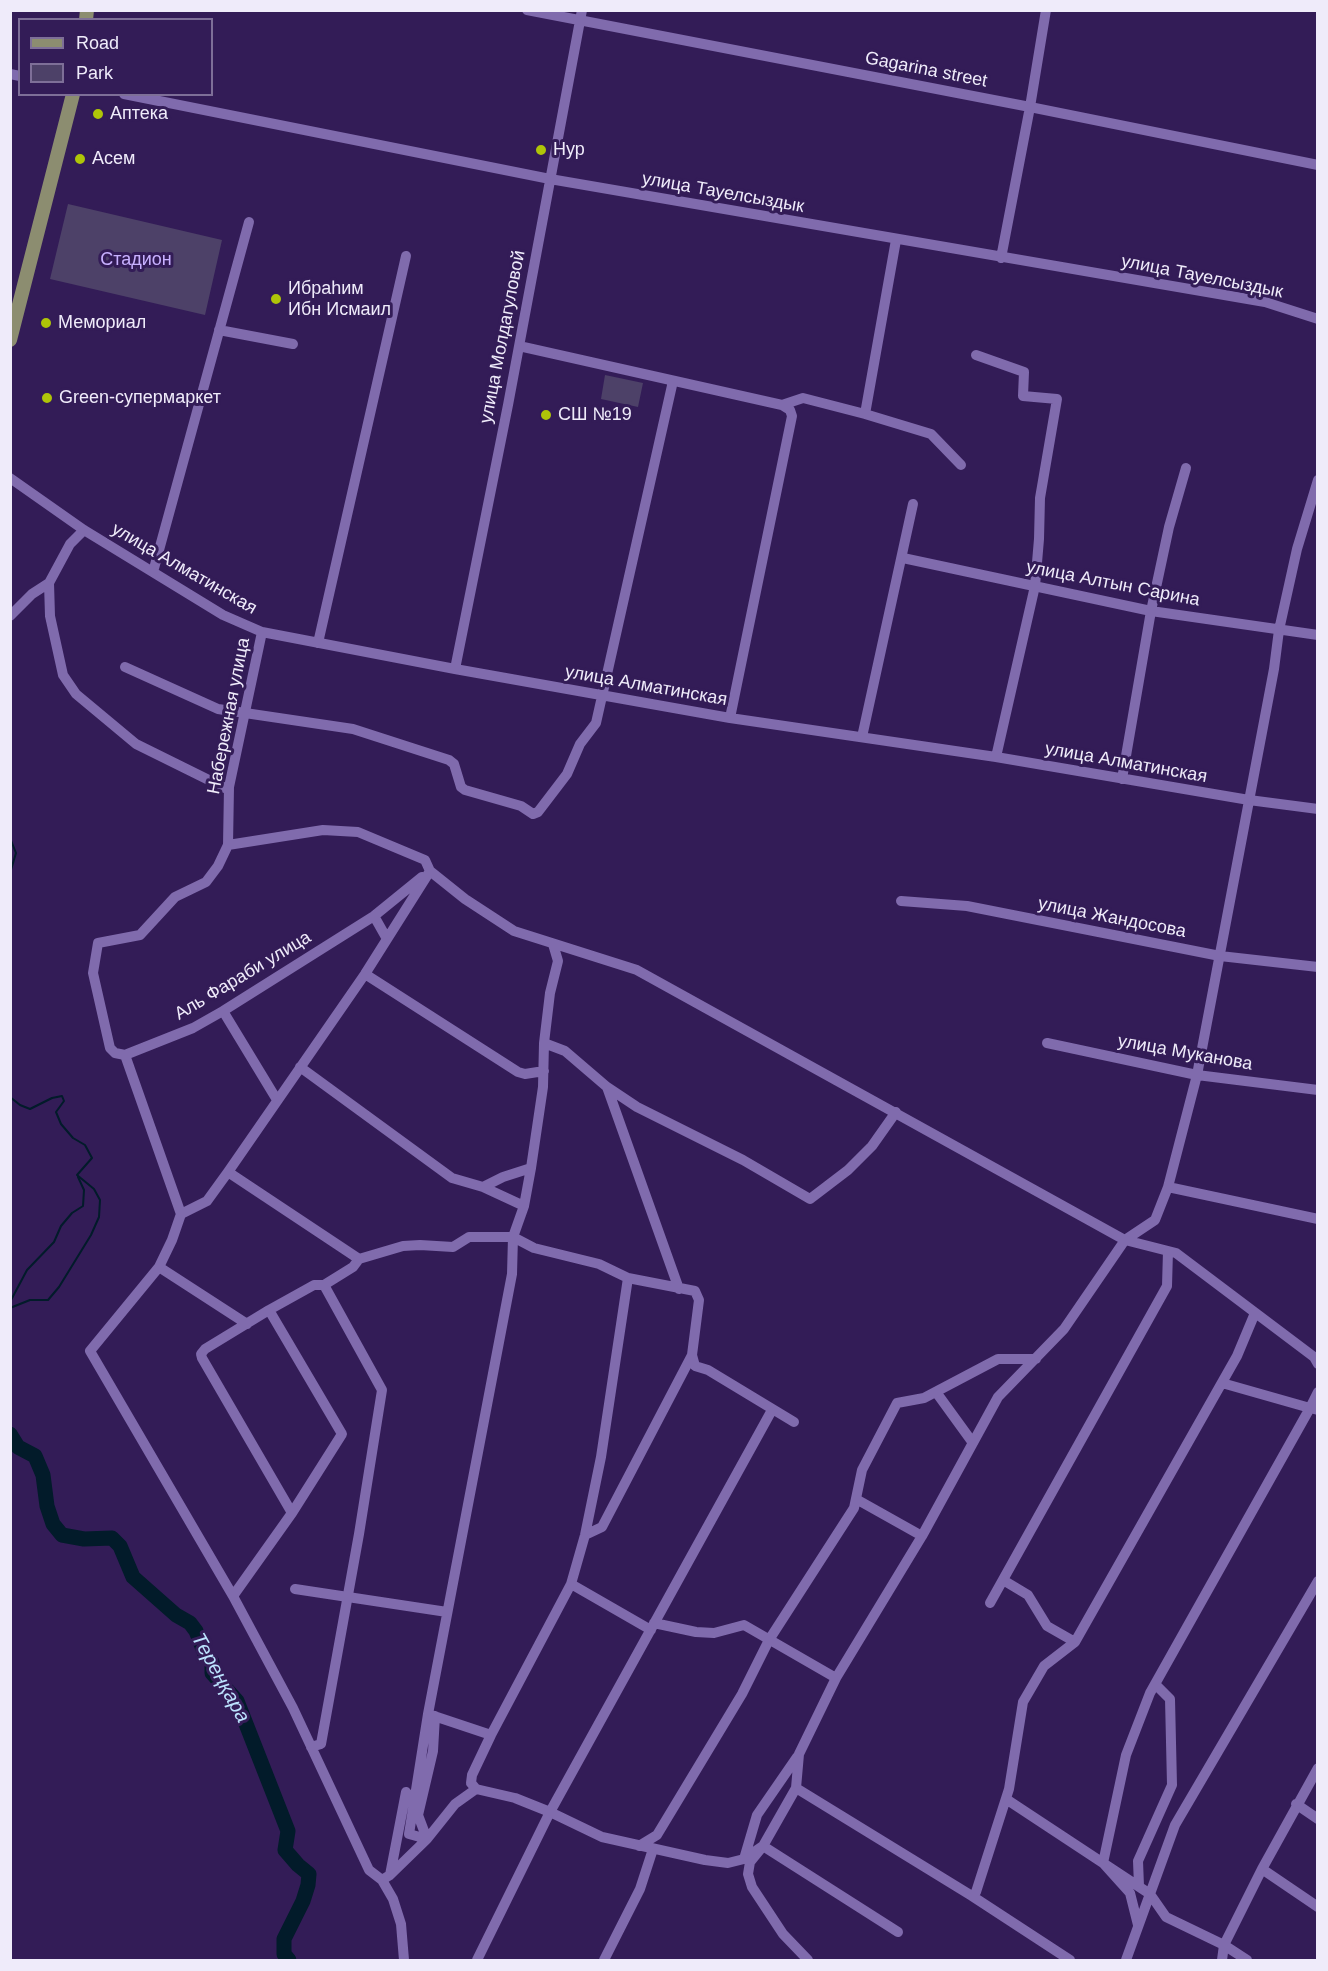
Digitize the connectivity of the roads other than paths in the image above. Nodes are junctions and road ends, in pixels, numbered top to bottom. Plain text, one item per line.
1 (527, 10) edge
2 (1046, 10) edge
3 (581, 16) edge
4 (73, 96) edge
5 (134, 96) edge
6 (1030, 107) junction
7 (1317, 165) edge
8 (550, 179) junction
9 (249, 222) dead end
10 (896, 240) junction
11 (406, 256) dead end
12 (1001, 258) junction
13 (1317, 319) edge
14 (219, 330) junction
15 (10, 340) edge
16 (293, 344) dead end
17 (519, 346) junction
18 (976, 355) dead end
19 (673, 381) junction
20 (782, 405) junction
21 (865, 414) junction
22 (961, 465) dead end
23 (1186, 468) dead end
24 (10, 478) edge
25 (1317, 483) edge
26 (913, 504) dead end
27 (84, 530) junction
28 (903, 558) junction
29 (153, 572) junction
30 (49, 583) junction
31 (1035, 586) junction
32 (1151, 611) junction
33 (10, 616) edge
34 (1280, 630) junction
35 (262, 632) junction
36 (1317, 635) edge
37 (318, 643) junction
38 (125, 667) dead end
39 (455, 669) junction
40 (602, 695) junction
41 (244, 714) junction
42 (730, 718) junction
43 (862, 737) junction
44 (996, 757) junction
45 (1122, 779) junction
46 (229, 790) junction
47 (1249, 800) junction
48 (1317, 809) edge
49 (228, 845) junction
50 (430, 871) junction
51 (901, 901) dead end
52 (374, 916) junction
53 (387, 939) junction
54 (553, 944) junction
55 (1220, 956) junction
56 (1317, 967) edge
57 (365, 974) junction
58 (223, 1011) junction
59 (544, 1042) junction
60 (1047, 1043) dead end
61 (125, 1054) junction
62 (300, 1067) junction
63 (544, 1071) junction
64 (1197, 1075) junction
65 (607, 1087) junction
66 (1317, 1090) edge
67 (277, 1100) junction
68 (896, 1112) junction
69 (531, 1168) junction
70 (228, 1172) junction
71 (483, 1187) junction
72 (1168, 1188) junction
73 (524, 1206) junction
74 (180, 1214) junction
75 (1317, 1219) edge
76 (513, 1236) junction
77 (1125, 1240) junction
78 (1168, 1251) junction
79 (359, 1259) junction
80 (159, 1267) junction
81 (628, 1278) junction
82 (324, 1285) junction
83 (679, 1289) junction
84 (268, 1310) junction
85 (1255, 1312) junction
86 (247, 1324) junction
87 (692, 1355) junction
88 (1036, 1359) junction
89 (1317, 1364) edge
90 (1222, 1383) junction
91 (936, 1392) junction
92 (1317, 1392) edge
93 (1314, 1409) edge
94 (772, 1410) junction
95 (794, 1422) dead end
96 (973, 1443) junction
97 (856, 1499) junction
98 (292, 1513) junction
99 (585, 1535) junction
100 (922, 1536) junction
101 (1003, 1580) junction
102 (1317, 1581) edge
103 (571, 1584) junction
104 (295, 1589) dead end
105 (233, 1596) junction
106 (348, 1598) junction
107 (990, 1603) dead end
108 (447, 1612) junction
109 (652, 1626) junction
110 (769, 1640) junction
111 (1075, 1642) junction
112 (836, 1678) junction
113 (1155, 1684) junction
114 (431, 1715) junction
115 (491, 1735) junction
116 (311, 1747) junction
117 (799, 1754) junction
118 (1317, 1768) edge
119 (796, 1788) junction
120 (476, 1790) junction
121 (1005, 1799) junction
122 (1296, 1804) junction
123 (416, 1810) junction
124 (550, 1812) junction
125 (1317, 1819) edge
126 (427, 1839) junction
127 (639, 1846) junction
128 (763, 1846) junction
129 (653, 1849) junction
130 (744, 1859) junction
131 (1103, 1863) junction
132 (1262, 1869) junction
133 (386, 1877) junction
134 (1138, 1887) junction
135 (1150, 1894) junction
136 (972, 1896) junction
137 (1317, 1907) edge
138 (1138, 1925) junction
139 (898, 1932) dead end
140 (1224, 1945) junction
141 (1127, 1958) edge
142 (404, 1960) edge
143 (477, 1960) edge
144 (604, 1960) edge
145 (808, 1960) edge
146 (1070, 1960) edge
147 (1222, 1960) edge
148 (1247, 1960) edge

1 - 3 street, Gagarina street
2 - 6 street
3 - 6 street, Gagarina street
3 - 8 street, улица Молдагуловой
4 - 15 main road
5 - 8 street, улица Тауелсыздык
6 - 7 street, Gagarina street
6 - 12 street
8 - 10 street, улица Тауелсыздык
8 - 17 street, улица Молдагуловой
9 - 14 street
10 - 12 street, улица Тауелсыздык
10 - 21 street
11 - 37 street
12 - 13 street, улица Тауелсыздык
14 - 16 street
14 - 29 street
17 - 19 street
17 - 39 street, улица Молдагуловой
18 - 31 street
19 - 20 street
19 - 40 street
20 - 21 street
20 - 42 street
21 - 22 street
23 - 32 street
24 - 27 street, улица Алматинская
25 - 34 street
26 - 28 street
27 - 29 street, улица Алматинская
27 - 30 street
28 - 31 street, улица Алтын Сарина
28 - 43 street
29 - 35 street, улица Алматинская
30 - 33 street
30 - 46 street
31 - 32 street, улица Алтын Сарина
31 - 44 street
32 - 34 street, улица Алтын Сарина
32 - 45 street
34 - 36 street, улица Алтын Сарина
34 - 47 street
35 - 37 street, улица Алматинская
35 - 41 street, Набережная улица
37 - 39 street, улица Алматинская
38 - 41 street
39 - 40 street, улица Алматинская
40 - 41 street
40 - 42 street, улица Алматинская
41 - 46 street, Набережная улица
42 - 43 street, улица Алматинская
43 - 44 street, улица Алматинская
44 - 45 street, улица Алматинская
45 - 47 street, улица Алматинская
46 - 49 street, Набережная улица
47 - 48 street, улица Алматинская
47 - 55 street
49 - 50 street
49 - 61 street, Набережная улица
50 - 52 street, Аль Фараби улица
50 - 53 street
50 - 54 street
51 - 55 street, улица Жандосова
52 - 53 street
52 - 58 street, Аль Фараби улица
53 - 57 street
54 - 59 street
54 - 68 street
55 - 56 street, улица Жандосова
55 - 64 street
57 - 62 street
57 - 63 street
58 - 61 street, Аль Фараби улица
58 - 67 street
59 - 63 street
59 - 65 street
60 - 64 street, улица Муканова
61 - 74 street, Набережная улица
62 - 67 street
62 - 71 street
63 - 69 street
64 - 66 street, улица Муканова
64 - 72 street
65 - 68 street
65 - 83 street
67 - 70 street
68 - 77 street
69 - 71 street
69 - 73 street
70 - 74 street
70 - 79 street
71 - 73 street
72 - 75 street
72 - 77 street
73 - 76 street
74 - 80 street
76 - 79 street
76 - 81 street
76 - 108 street
77 - 78 street
77 - 88 street
78 - 85 street
78 - 101 street
79 - 82 street
80 - 86 street
80 - 105 street
81 - 83 street
81 - 99 street
82 - 84 street
82 - 106 street
83 - 87 street
84 - 86 street
84 - 98 street
85 - 89 street
85 - 90 street
86 - 98 street
87 - 94 street
87 - 99 street
88 - 91 street
88 - 96 street
90 - 93 street
90 - 111 street
91 - 96 street
91 - 97 street
92 - 93 street
93 - 113 street
94 - 95 street
94 - 109 street
96 - 100 street
97 - 100 street
97 - 110 street
98 - 105 street
99 - 103 street
100 - 112 street
101 - 107 street
101 - 111 street
102 - 135 street
103 - 109 street
103 - 115 street
104 - 106 street
105 - 116 street
106 - 108 street
106 - 116 street
108 - 114 street
109 - 110 street
109 - 124 street
110 - 112 street
110 - 127 street
111 - 121 street
112 - 117 street
113 - 131 street
113 - 134 street
114 - 115 street
114 - 123 street
115 - 120 street
116 - 133 street
117 - 119 street
117 - 130 street
118 - 122 street
119 - 128 street
119 - 136 street
120 - 124 street
120 - 126 street
121 - 131 street
121 - 136 street
122 - 125 street
122 - 132 street
123 - 126 street
123 - 133 street
124 - 127 street
124 - 143 street
126 - 133 street
127 - 129 street
128 - 130 street
128 - 139 street
128 - 145 street
129 - 130 street
129 - 144 street
131 - 134 street
131 - 138 street
132 - 137 street
132 - 140 street
133 - 142 street
134 - 135 street
135 - 138 street
135 - 140 street
136 - 146 street
138 - 141 street
140 - 147 street
140 - 148 street

